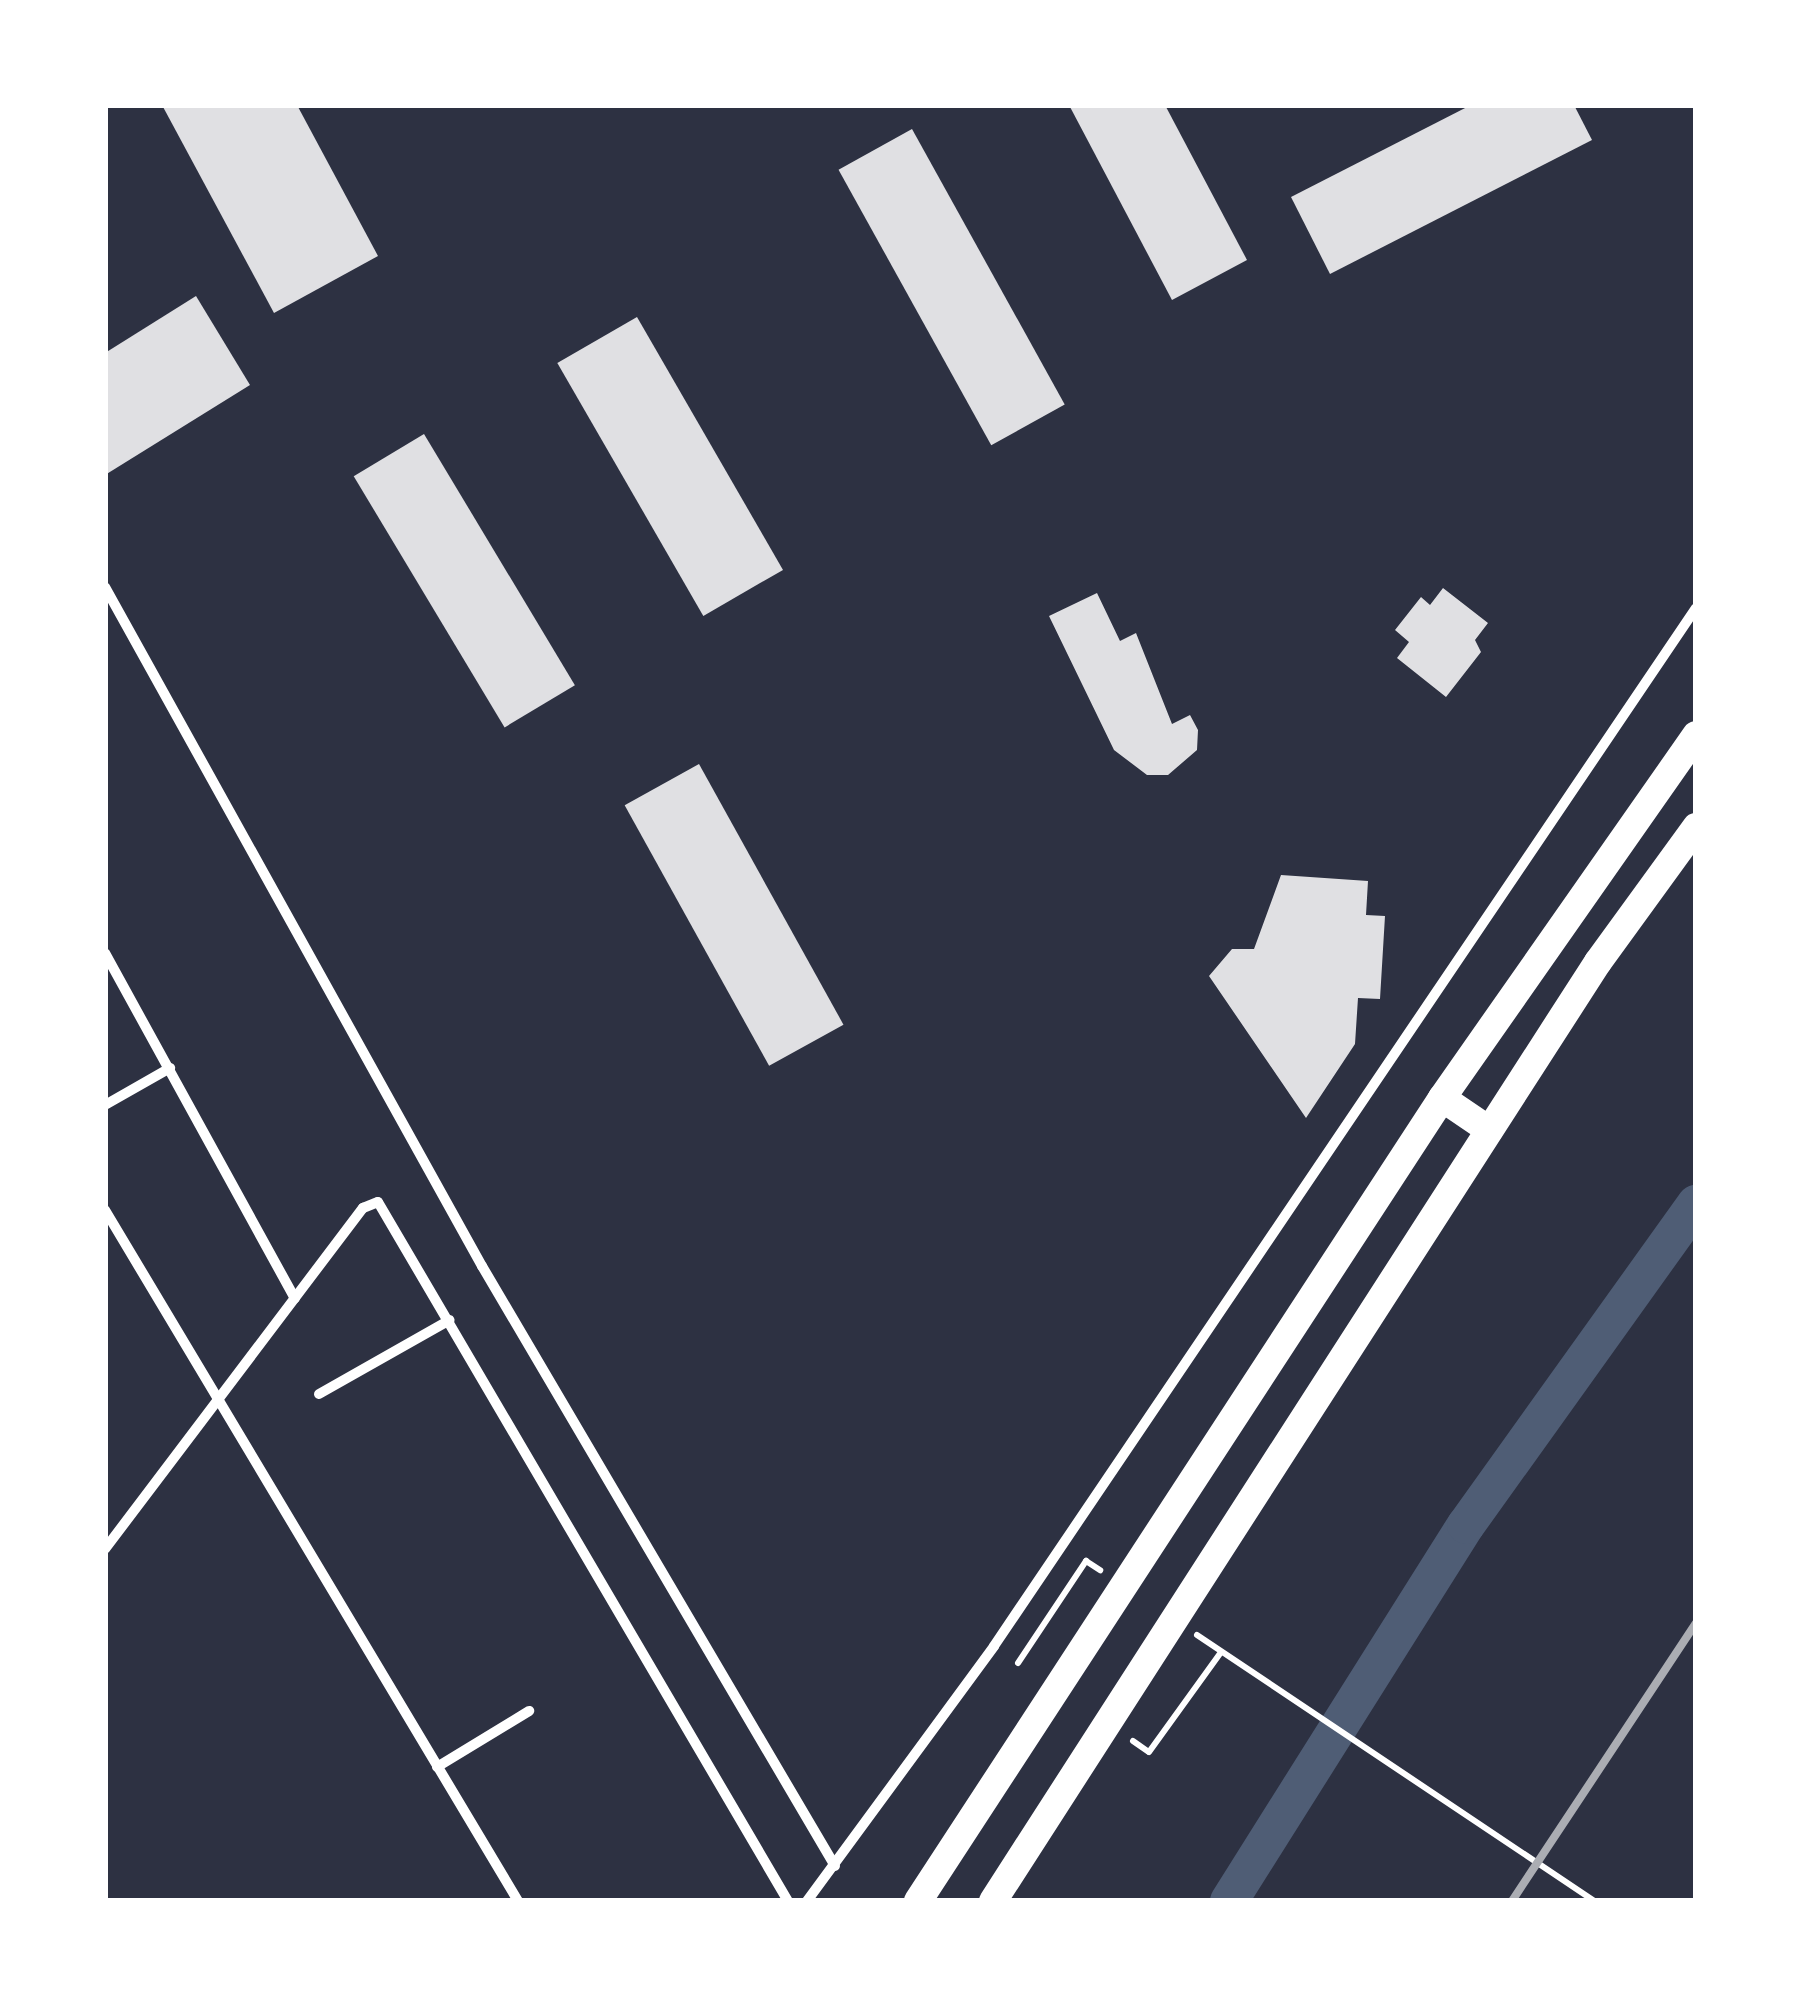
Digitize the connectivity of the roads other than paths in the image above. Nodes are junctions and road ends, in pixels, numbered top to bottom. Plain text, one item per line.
1 (105, 587) edge
2 (1696, 608) edge
3 (1696, 735) edge
4 (1696, 828) edge
5 (105, 953) edge
6 (170, 1068) junction
7 (1442, 1098) junction
8 (105, 1105) edge
9 (1488, 1130) junction
10 (105, 1210) edge
11 (295, 1298) junction
12 (450, 1320) junction
13 (319, 1394) dead end
14 (216, 1402) junction
15 (105, 1528) edge
16 (108, 1544) edge
17 (529, 1711) dead end
18 (437, 1767) junction
19 (835, 1866) junction
20 (518, 1901) edge
21 (788, 1901) edge
22 (807, 1901) edge
23 (918, 1901) edge
24 (992, 1901) edge

1 - 19 street
2 - 19 street
3 - 7 highway
4 - 9 highway
5 - 6 street
6 - 8 street
6 - 11 street
7 - 9 highway
7 - 23 highway
9 - 24 highway
10 - 14 street
11 - 12 street
11 - 14 street
12 - 13 street
12 - 21 street
14 - 16 street
14 - 18 street
15 - 16 street
17 - 18 street
18 - 20 street
19 - 22 street

